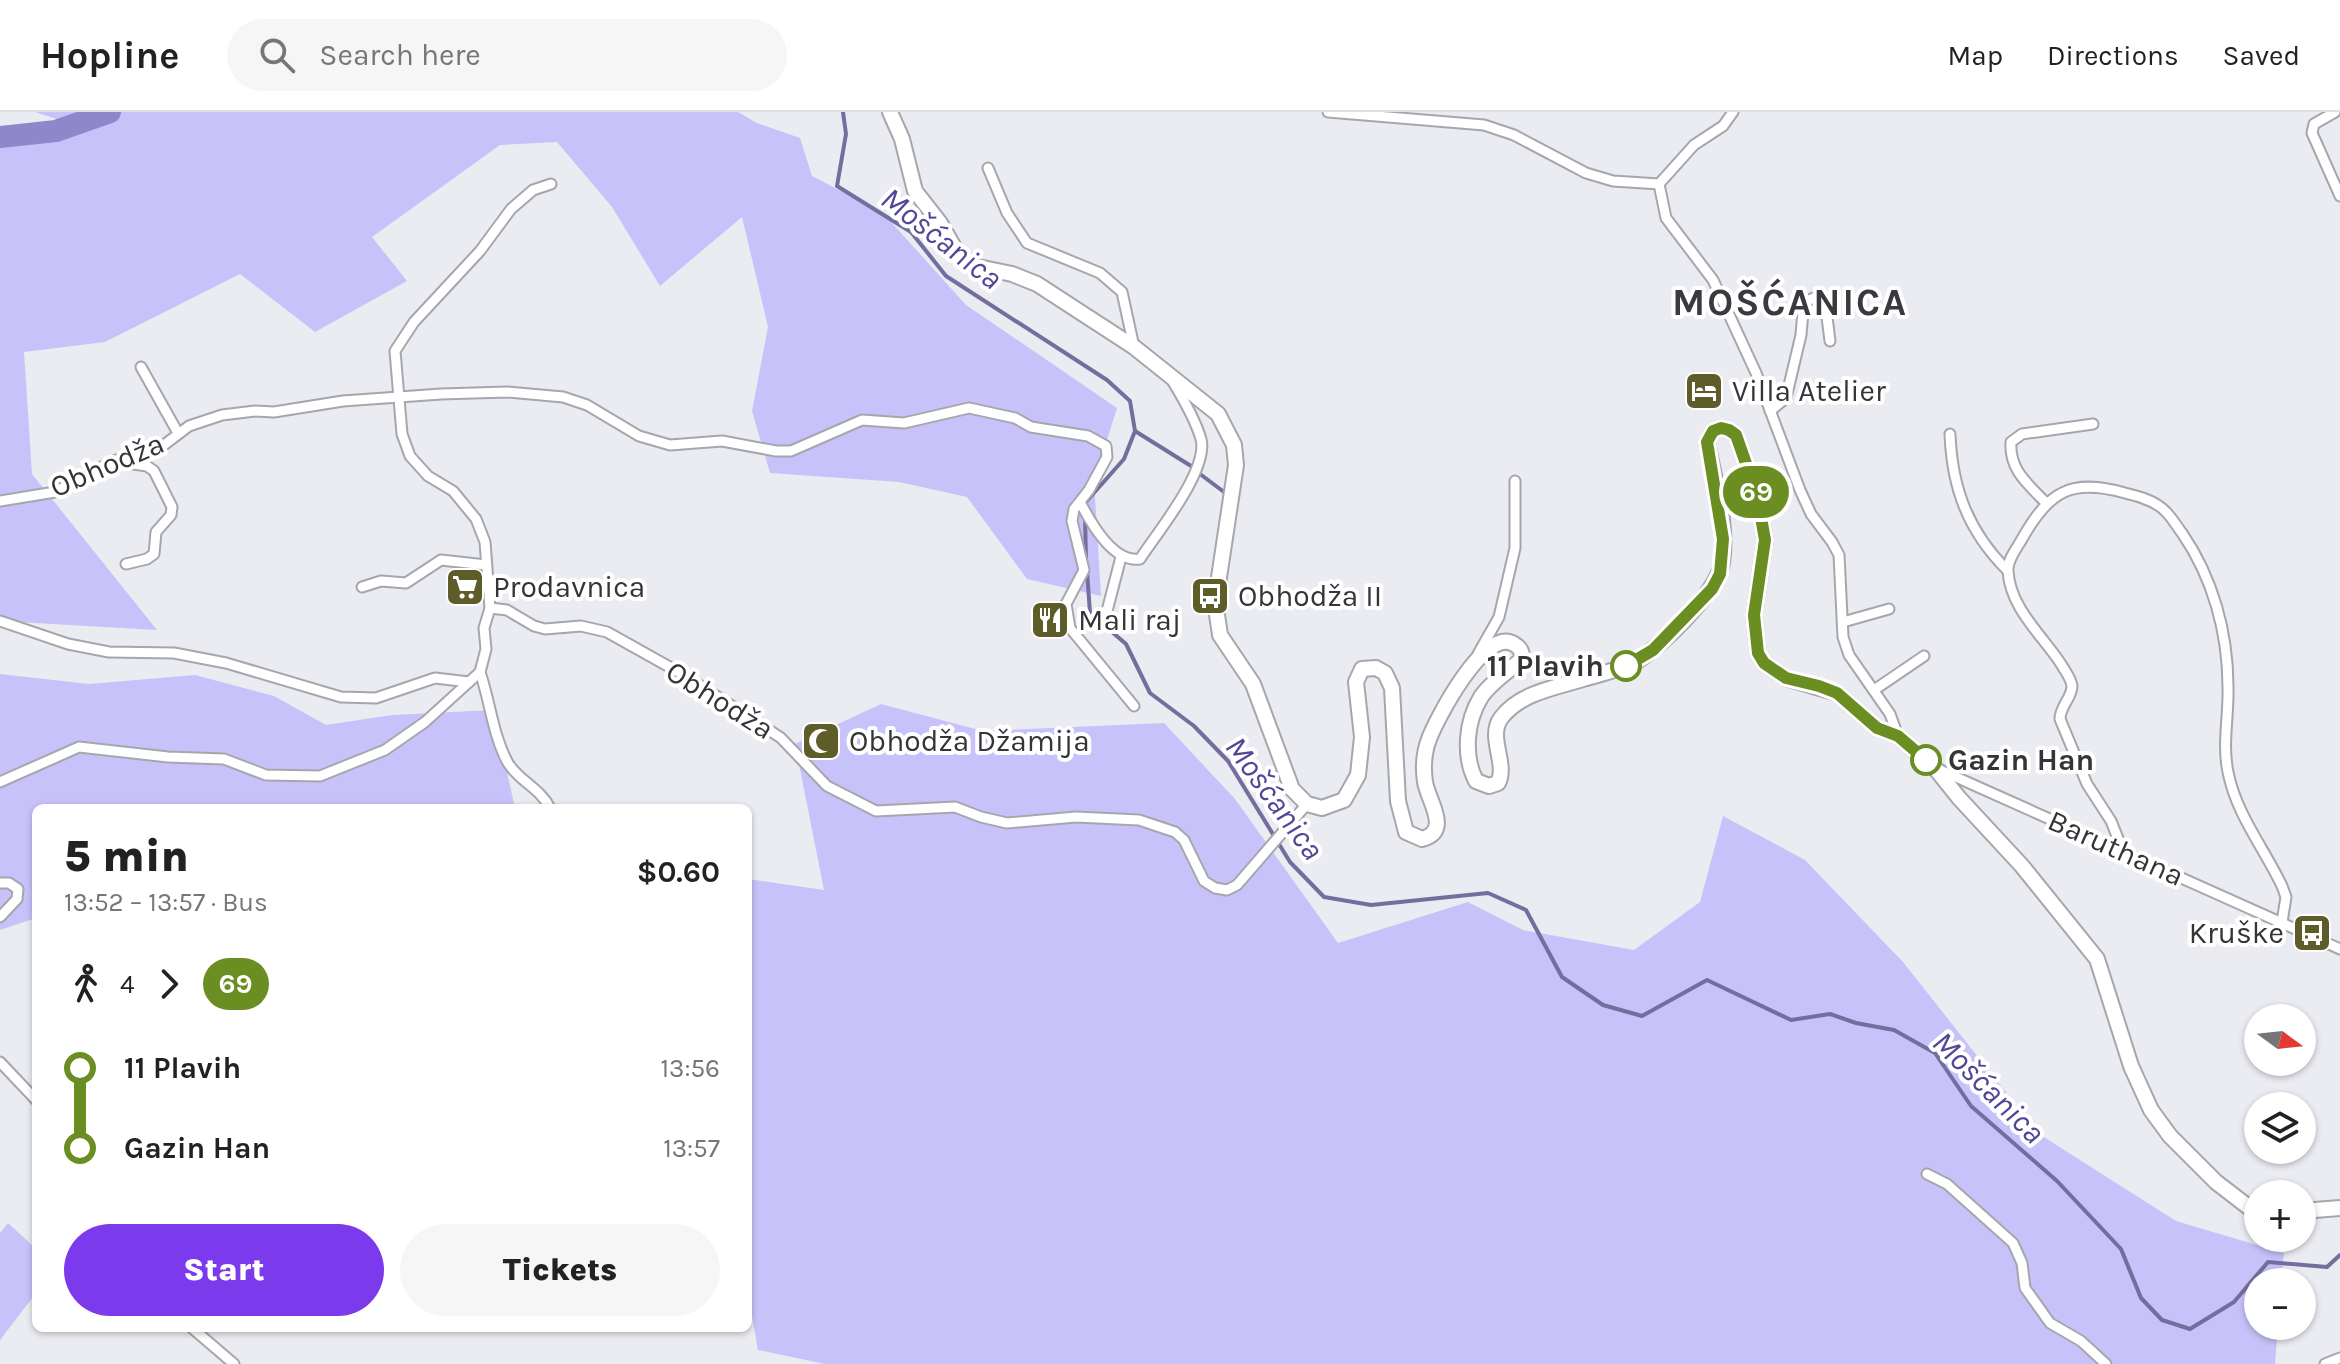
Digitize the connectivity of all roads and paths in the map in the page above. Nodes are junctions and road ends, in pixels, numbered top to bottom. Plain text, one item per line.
1 (890, 112) edge
2 (1328, 112) edge
3 (1733, 112) edge
4 (2335, 112) edge
5 (988, 168) dead end
6 (551, 184) dead end
7 (1659, 184) junction
8 (2340, 196) edge
9 (1830, 341) dead end
10 (1134, 347) junction
11 (141, 367) dead end
12 (1168, 372) junction
13 (400, 396) junction
14 (1770, 411) junction
15 (2093, 424) dead end
16 (178, 433) junction
17 (1950, 434) dead end
18 (113, 461) junction
19 (1515, 481) dead end
20 (0, 501) edge
21 (1080, 502) junction
22 (2046, 503) junction
23 (1121, 557) junction
24 (126, 564) dead end
25 (486, 565) junction
26 (2007, 570) junction
27 (362, 587) dead end
28 (490, 608) junction
29 (1889, 609) dead end
30 (1107, 611) dead end
31 (0, 621) edge
32 (1843, 622) junction
33 (1924, 656) dead end
34 (1476, 659) junction
35 (480, 672) junction
36 (469, 682) junction
37 (1874, 690) junction
38 (1134, 706) dead end
39 (1898, 736) junction
40 (1935, 768) junction
41 (0, 782) edge
42 (547, 804) edge
43 (1307, 804) junction
44 (2123, 851) junction
45 (0, 883) edge
46 (0, 917) edge
47 (2282, 922) junction
48 (2340, 949) edge
49 (0, 1062) edge
50 (32, 1096) edge
51 (1927, 1174) dead end
52 (2244, 1204) edge
53 (2340, 1208) edge
54 (2316, 1210) edge
55 (197, 1332) edge
56 (2340, 1358) edge
57 (234, 1364) edge
58 (2106, 1364) edge
59 (2325, 1364) edge

1 - 10 main road
2 - 7 street
3 - 7 street
4 - 8 street
5 - 10 street
6 - 13 street
7 - 14 street
9 - 14 street
10 - 12 main road
11 - 16 street
12 - 23 street
12 - 43 main road
13 - 16 street, Obhodža
13 - 21 street, Obhodža
13 - 25 street
14 - 32 street
15 - 22 street
16 - 18 street, Obhodža
17 - 26 street
18 - 20 street, Obhodža
18 - 24 street
19 - 34 street
21 - 23 street
21 - 38 street, Obhodža
22 - 26 street
22 - 47 street
23 - 30 street
25 - 27 street
25 - 28 street
26 - 44 street
28 - 35 street
28 - 43 street, Obhodža
29 - 32 street
31 - 36 street
32 - 37 street
33 - 37 street
34 - 39 main road
34 - 43 main road
35 - 36 street
35 - 42 street
36 - 41 street
37 - 39 street
39 - 40 main road, Baruthana
40 - 44 street, Baruthana
40 - 52 main road
44 - 47 street, Baruthana
45 - 46 street
47 - 48 street, Baruthana
49 - 50 street
51 - 58 street
53 - 54 main road
55 - 57 street
56 - 59 street

